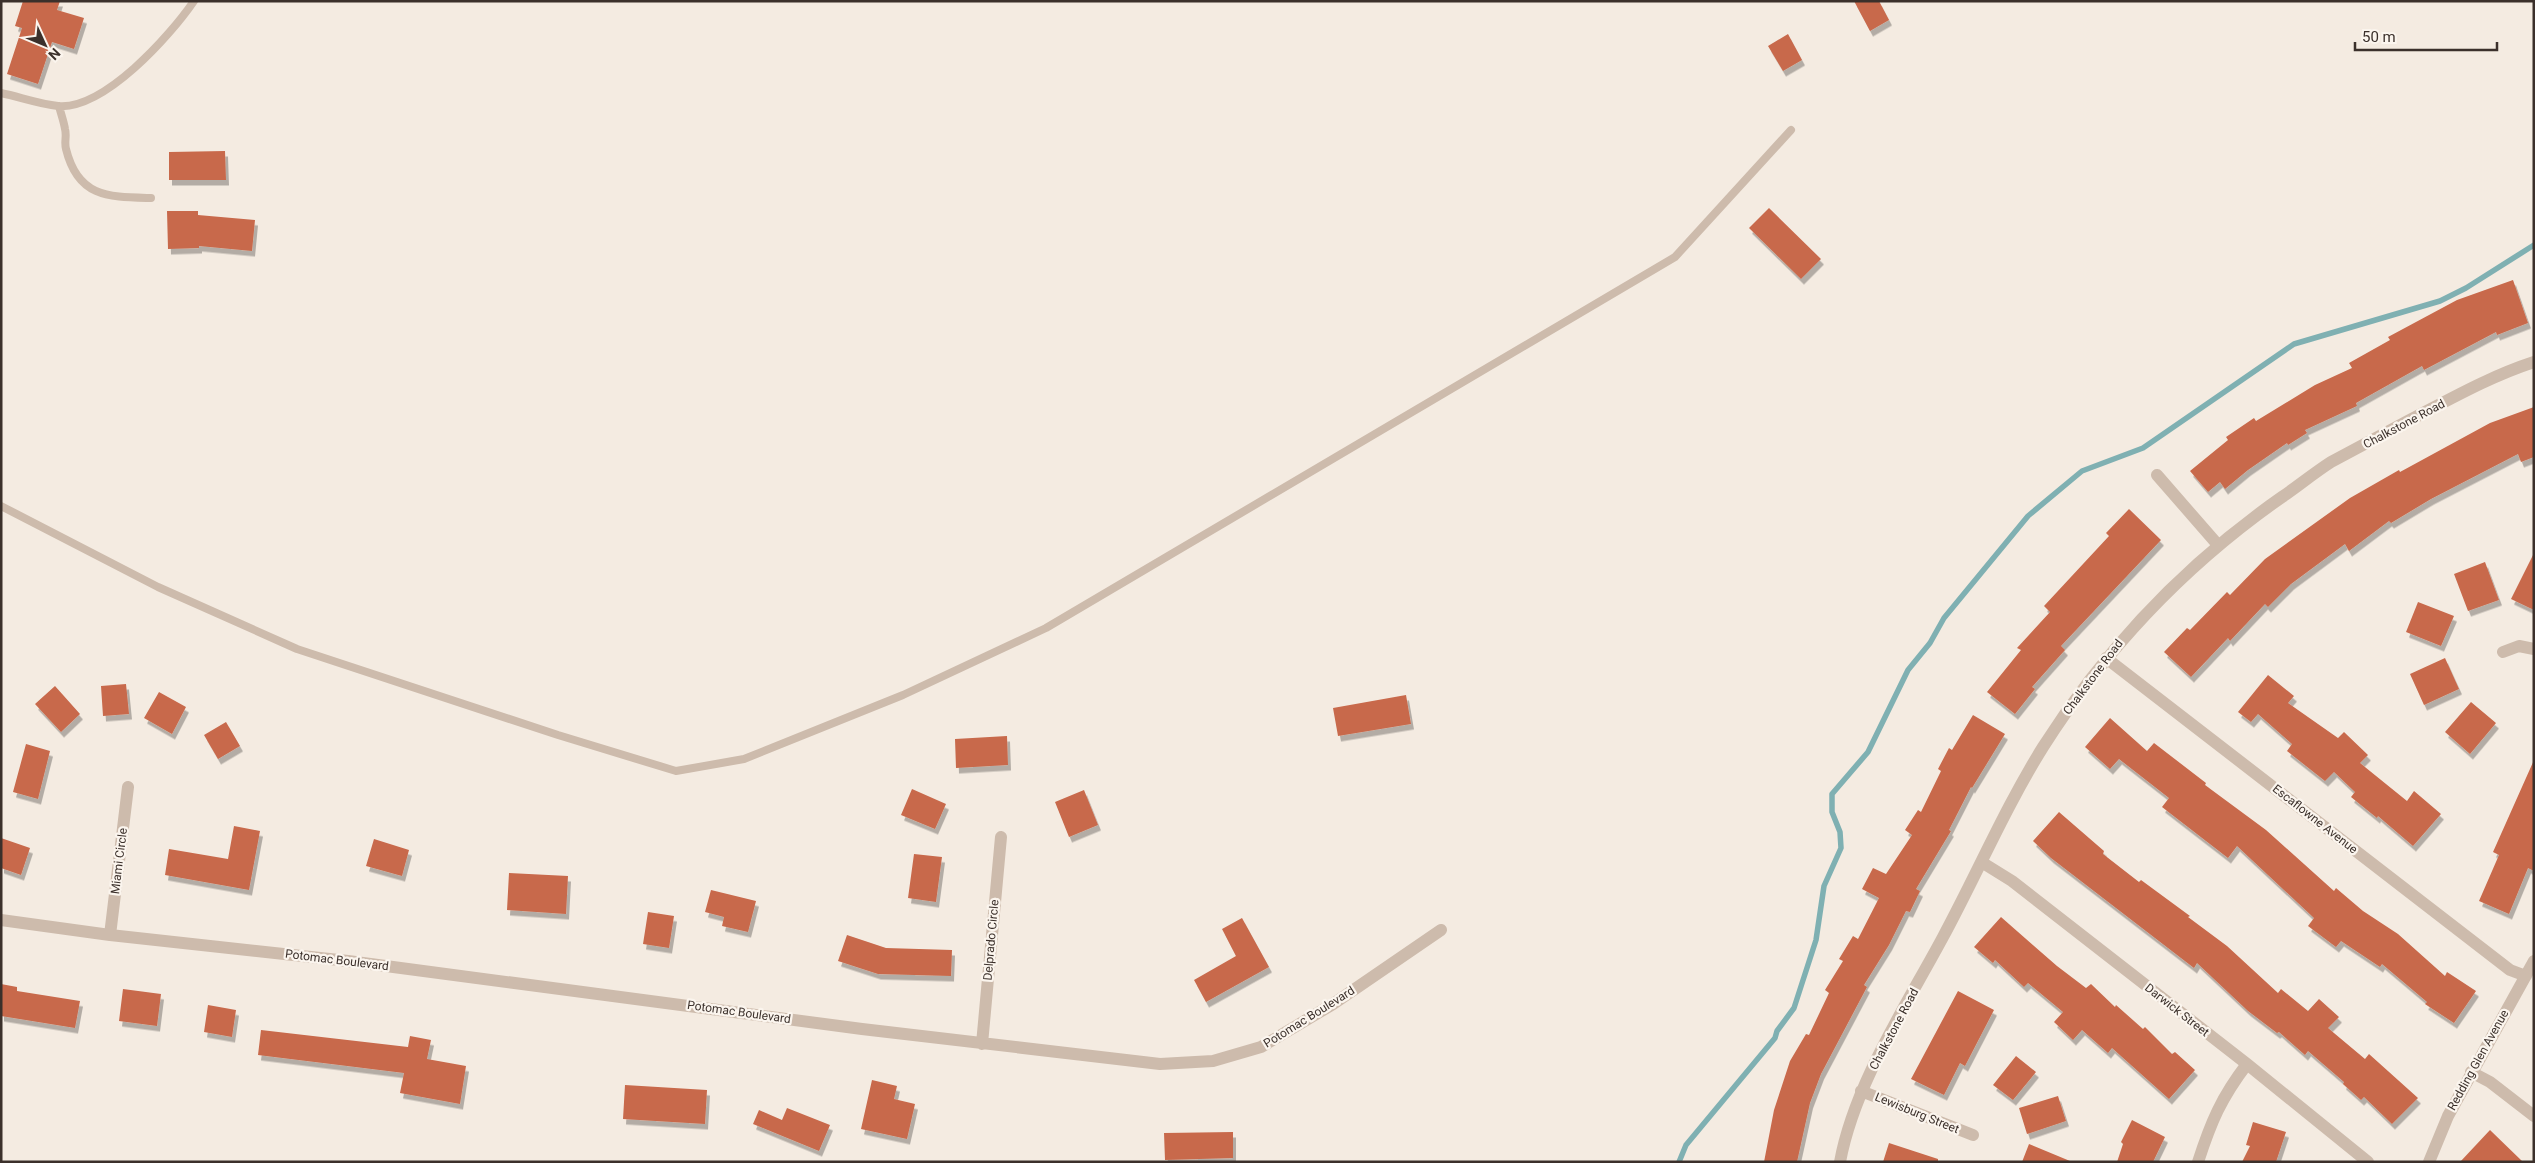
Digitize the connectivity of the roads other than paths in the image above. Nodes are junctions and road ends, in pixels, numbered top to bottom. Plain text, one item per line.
1 (194, 1) edge
2 (1, 93) edge
3 (59, 106) junction
4 (1791, 130) dead end
5 (151, 198) dead end
6 (2534, 362) edge
7 (2157, 475) dead end
8 (1, 506) edge
9 (2218, 546) junction
10 (2534, 649) edge
11 (2503, 652) dead end
12 (2106, 658) junction
13 (128, 786) dead end
14 (1001, 837) dead end
15 (1983, 863) junction
16 (1, 920) edge
17 (1441, 930) dead end
18 (110, 935) junction
19 (2534, 961) edge
20 (2526, 976) junction
21 (982, 1044) junction
22 (2247, 1064) junction
23 (2471, 1072) junction
24 (1861, 1091) junction
25 (2534, 1116) edge
26 (1973, 1135) dead end
27 (1840, 1162) edge
28 (2198, 1162) edge
29 (2368, 1162) edge
30 (2429, 1162) edge

1 - 3 lane
2 - 3 lane
3 - 5 lane
4 - 8 lane
6 - 9 street, Chalkstone Road
7 - 9 street
9 - 12 street, Chalkstone Road
10 - 11 street
12 - 15 street, Chalkstone Road
12 - 20 street, Escaflowne Avenue
13 - 18 street, Miami Circle
14 - 21 street, Delprado Circle
15 - 22 street, Darwick Street
15 - 24 street, Chalkstone Road
16 - 18 street, Potomac Boulevard
17 - 21 street, Potomac Boulevard
18 - 21 street, Potomac Boulevard
19 - 20 street, Redding Glen Avenue
20 - 23 street, Redding Glen Avenue
22 - 28 street
22 - 29 street, Darwick Street
23 - 25 street
23 - 30 street, Redding Glen Avenue
24 - 26 street, Lewisburg Street
24 - 27 street, Chalkstone Road

